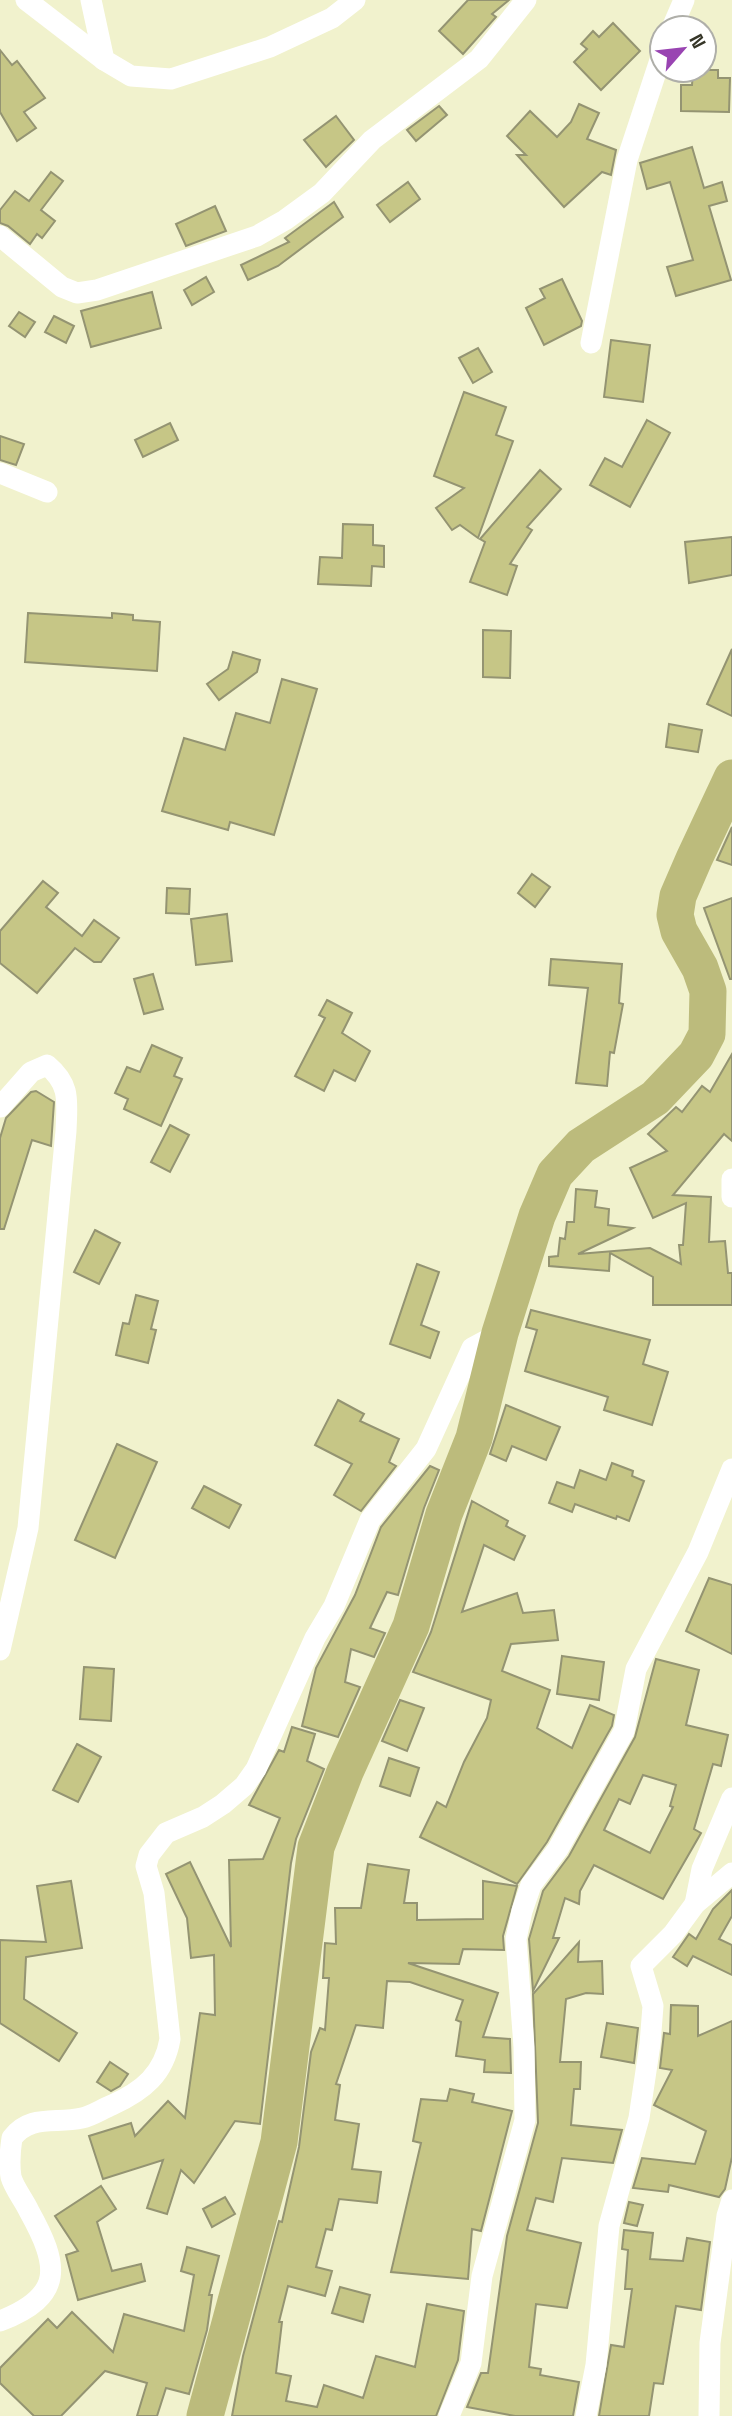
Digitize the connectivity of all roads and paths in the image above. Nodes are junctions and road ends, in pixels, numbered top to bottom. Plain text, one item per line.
1 (26, 0) edge
2 (91, 0) edge
3 (355, 0) edge
4 (526, 0) edge
5 (104, 60) junction
6 (652, 84) edge
7 (0, 236) edge
8 (591, 343) dead end
9 (0, 473) edge
10 (47, 492) dead end
11 (732, 778) edge
12 (0, 1107) edge
13 (732, 1179) edge
14 (732, 1197) edge
15 (500, 1333) junction
16 (732, 1469) edge
17 (0, 1650) edge
18 (732, 1798) edge
19 (732, 1873) edge
20 (695, 1904) junction
21 (732, 2200) edge
22 (0, 2321) edge
23 (205, 2416) edge
24 (449, 2416) edge
25 (586, 2416) edge
26 (709, 2416) edge

1 - 5 street
2 - 5 street
3 - 5 street
4 - 7 street
6 - 8 street
9 - 10 street
11 - 15 highway
12 - 17 street
13 - 14 street
15 - 22 street
15 - 23 highway
16 - 24 street
18 - 20 street
19 - 20 street
20 - 25 street
21 - 26 street

